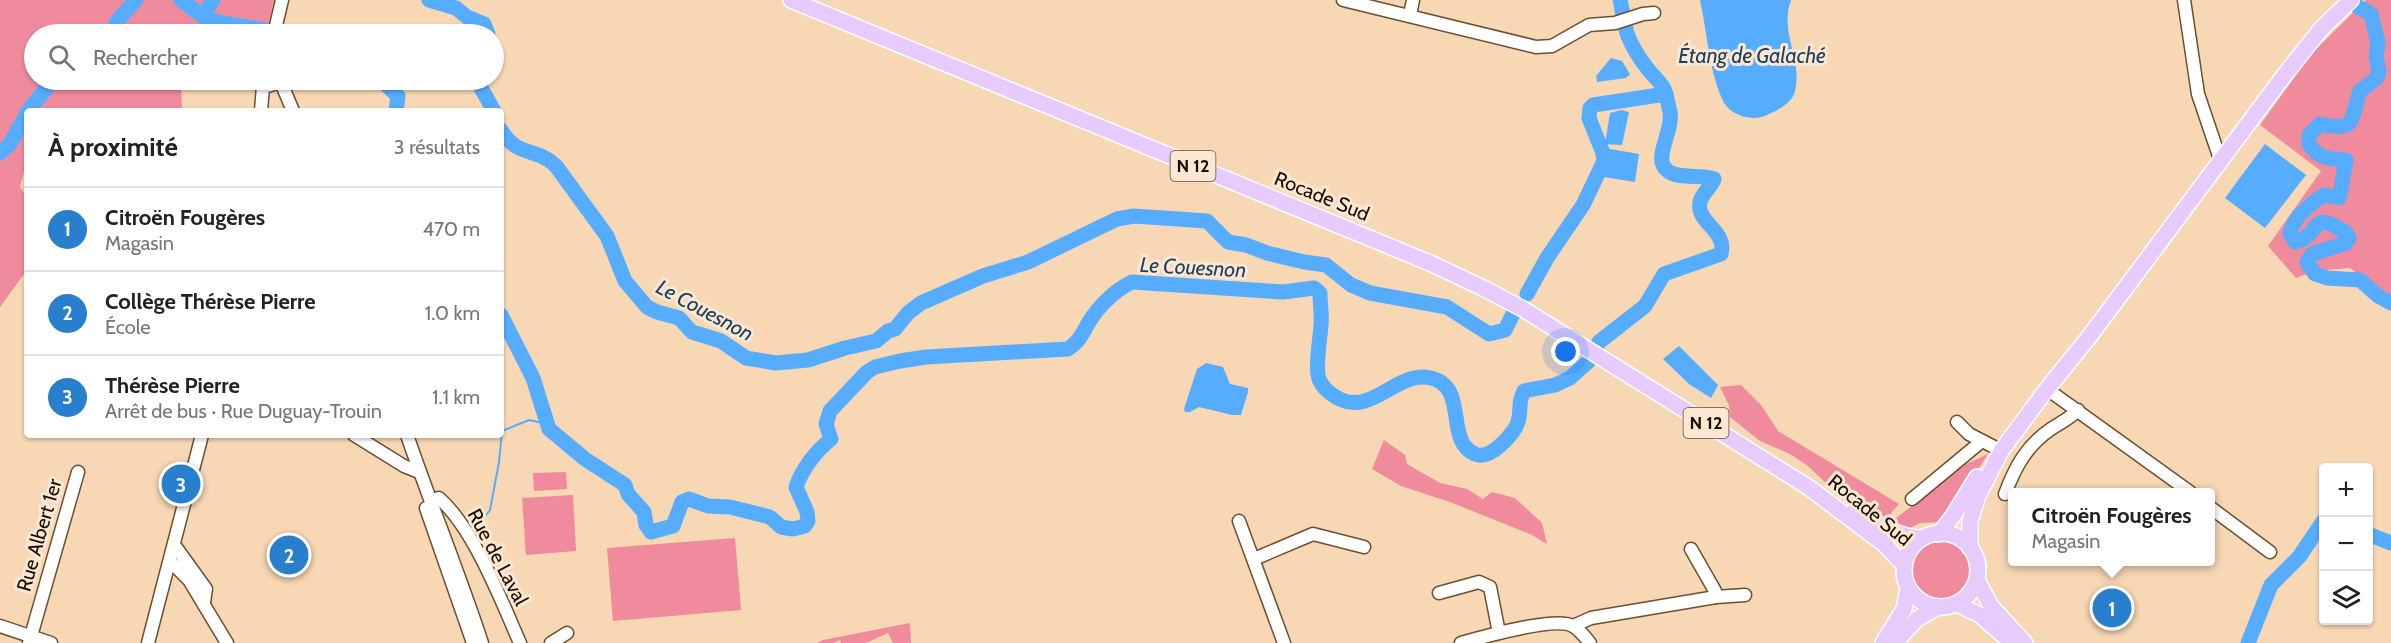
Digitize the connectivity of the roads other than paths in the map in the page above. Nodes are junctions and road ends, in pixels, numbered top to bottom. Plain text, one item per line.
1 (282, 0) edge
2 (791, 0) edge
3 (1343, 0) edge
4 (1413, 0) edge
5 (2184, 0) edge
6 (2347, 4) edge
7 (1654, 13) dead end
8 (1410, 15) junction
9 (276, 24) edge
10 (268, 90) edge
11 (277, 90) edge
12 (291, 105) edge
13 (262, 108) edge
14 (2221, 162) junction
15 (2048, 389) junction
16 (2078, 410) junction
17 (1957, 422) dead end
18 (201, 438) edge
19 (359, 438) edge
20 (408, 438) edge
21 (1991, 449) junction
22 (78, 472) dead end
23 (419, 472) junction
24 (1808, 487) junction
25 (2185, 488) edge
26 (2005, 494) dead end
27 (1912, 499) dead end
28 (432, 500) junction
29 (2215, 511) edge
30 (1239, 521) dead end
31 (1939, 534) junction
32 (1922, 538) junction
33 (175, 546) junction
34 (1364, 547) dead end
35 (1970, 548) junction
36 (1691, 549) dead end
37 (2270, 552) dead end
38 (1254, 560) junction
39 (171, 561) junction
40 (1904, 565) junction
41 (1977, 580) junction
42 (1908, 588) junction
43 (1439, 593) dead end
44 (1745, 595) dead end
45 (1716, 597) junction
46 (204, 602) junction
47 (1957, 604) junction
48 (1938, 607) junction
49 (0, 626) edge
50 (1573, 626) junction
51 (567, 633) dead end
52 (1499, 633) junction
53 (30, 640) edge
54 (51, 643) edge
55 (148, 643) edge
56 (227, 643) edge
57 (473, 643) edge
58 (482, 643) edge
59 (520, 643) edge
60 (551, 643) edge
61 (1284, 643) edge
62 (1461, 643) edge
63 (1590, 643) edge
64 (1883, 643) edge
65 (1895, 643) edge
66 (2012, 643) edge
67 (2025, 643) edge

1 - 9 street
2 - 24 main road, Rocade Sud / N 12
3 - 8 street
4 - 8 street
5 - 14 street
6 - 14 main road
7 - 8 street
10 - 13 street
11 - 12 street
14 - 15 main road
15 - 16 street
15 - 21 main road
16 - 25 street
16 - 26 street
17 - 21 street
18 - 33 street
19 - 23 street
20 - 23 street
21 - 27 street
21 - 31 main road
21 - 35 main road
22 - 53 street, Rue Albert 1er
23 - 28 street
23 - 57 street
24 - 32 main road, Rocade Sud / N 12
24 - 40 main road, Rocade Sud / N 12
28 - 58 street
28 - 59 street, Rue de Laval
29 - 37 street
30 - 38 street
31 - 32 main road
31 - 35 main road
32 - 40 main road
33 - 39 street
33 - 46 street
34 - 38 street
35 - 41 main road
36 - 45 street
38 - 61 street
39 - 46 street
39 - 55 street
40 - 42 main road
41 - 47 main road
41 - 67 main road
42 - 48 main road
42 - 64 main road
43 - 52 street
44 - 45 street
45 - 50 street
46 - 56 street
47 - 48 main road
47 - 66 main road
48 - 65 main road
49 - 53 street
50 - 52 street
50 - 63 street
51 - 60 street
52 - 62 street
53 - 54 street

